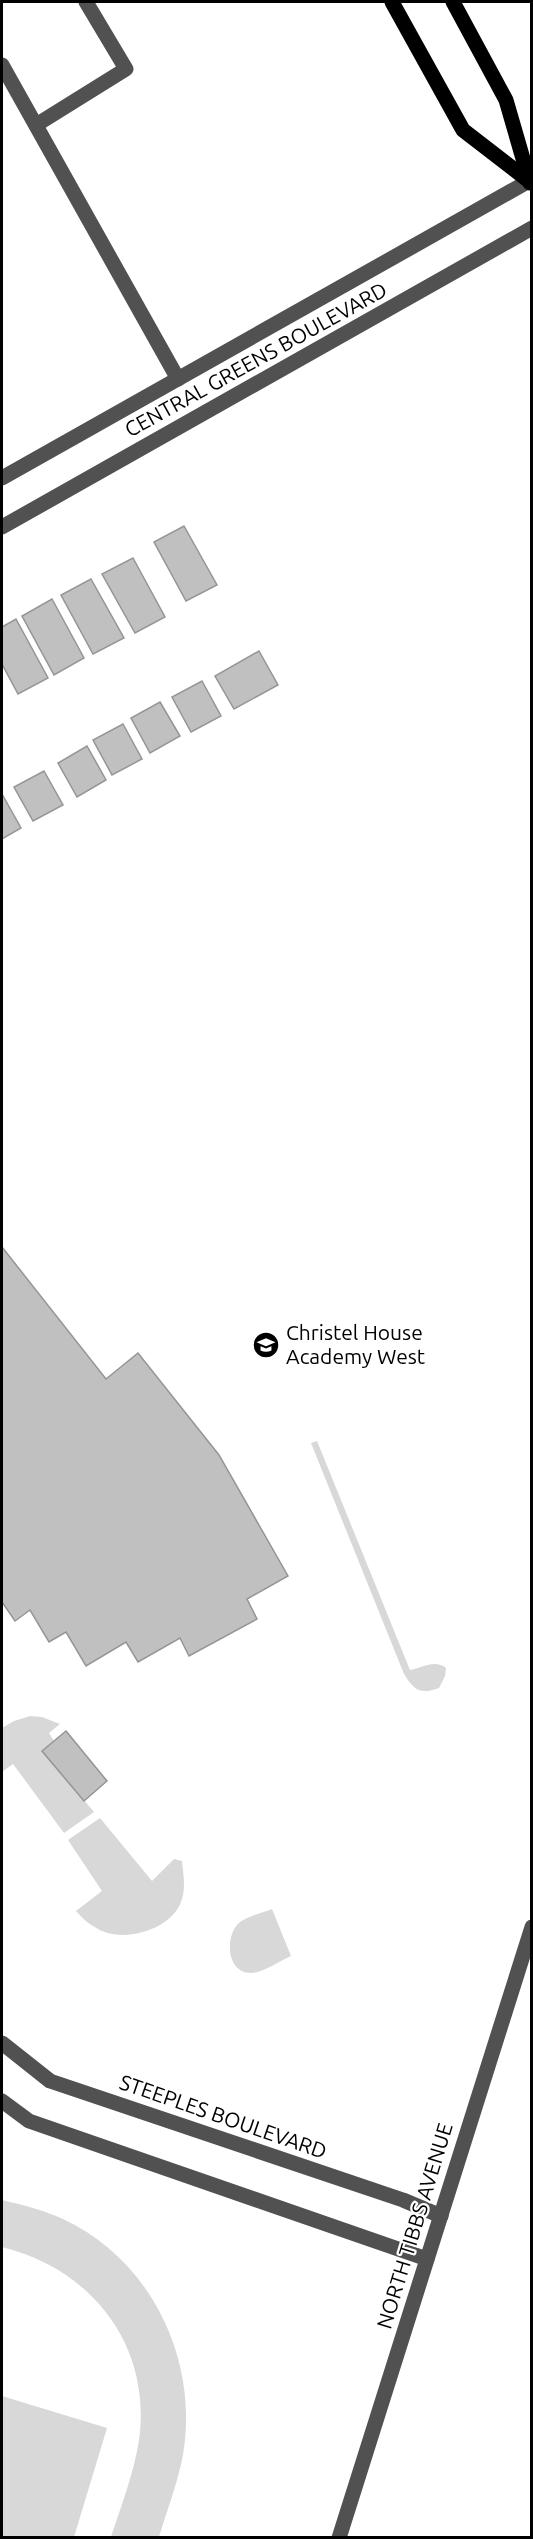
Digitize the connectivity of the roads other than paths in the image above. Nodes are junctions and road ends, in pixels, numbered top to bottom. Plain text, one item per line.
1 (86, 2) edge
2 (392, 2) edge
3 (453, 2) edge
4 (2, 65) edge
5 (36, 126) junction
6 (530, 183) edge
7 (531, 228) edge
8 (178, 379) junction
9 (2, 478) edge
10 (2, 527) edge
11 (531, 1928) edge
12 (2, 2043) edge
13 (2, 2101) edge
14 (441, 2216) junction
15 (427, 2259) junction
16 (339, 2538) edge

1 - 5 street
2 - 6 main road
3 - 6 main road
4 - 5 street
5 - 8 street
6 - 8 street, CENTRAL GREENS BOULEVARD
7 - 10 street, CENTRAL GREENS BOULEVARD
8 - 9 street, CENTRAL GREENS BOULEVARD
11 - 14 street, NORTH TIBBS AVENUE
12 - 14 street, STEEPLES BOULEVARD
13 - 15 street
14 - 15 street, NORTH TIBBS AVENUE
15 - 16 street, NORTH TIBBS AVENUE

